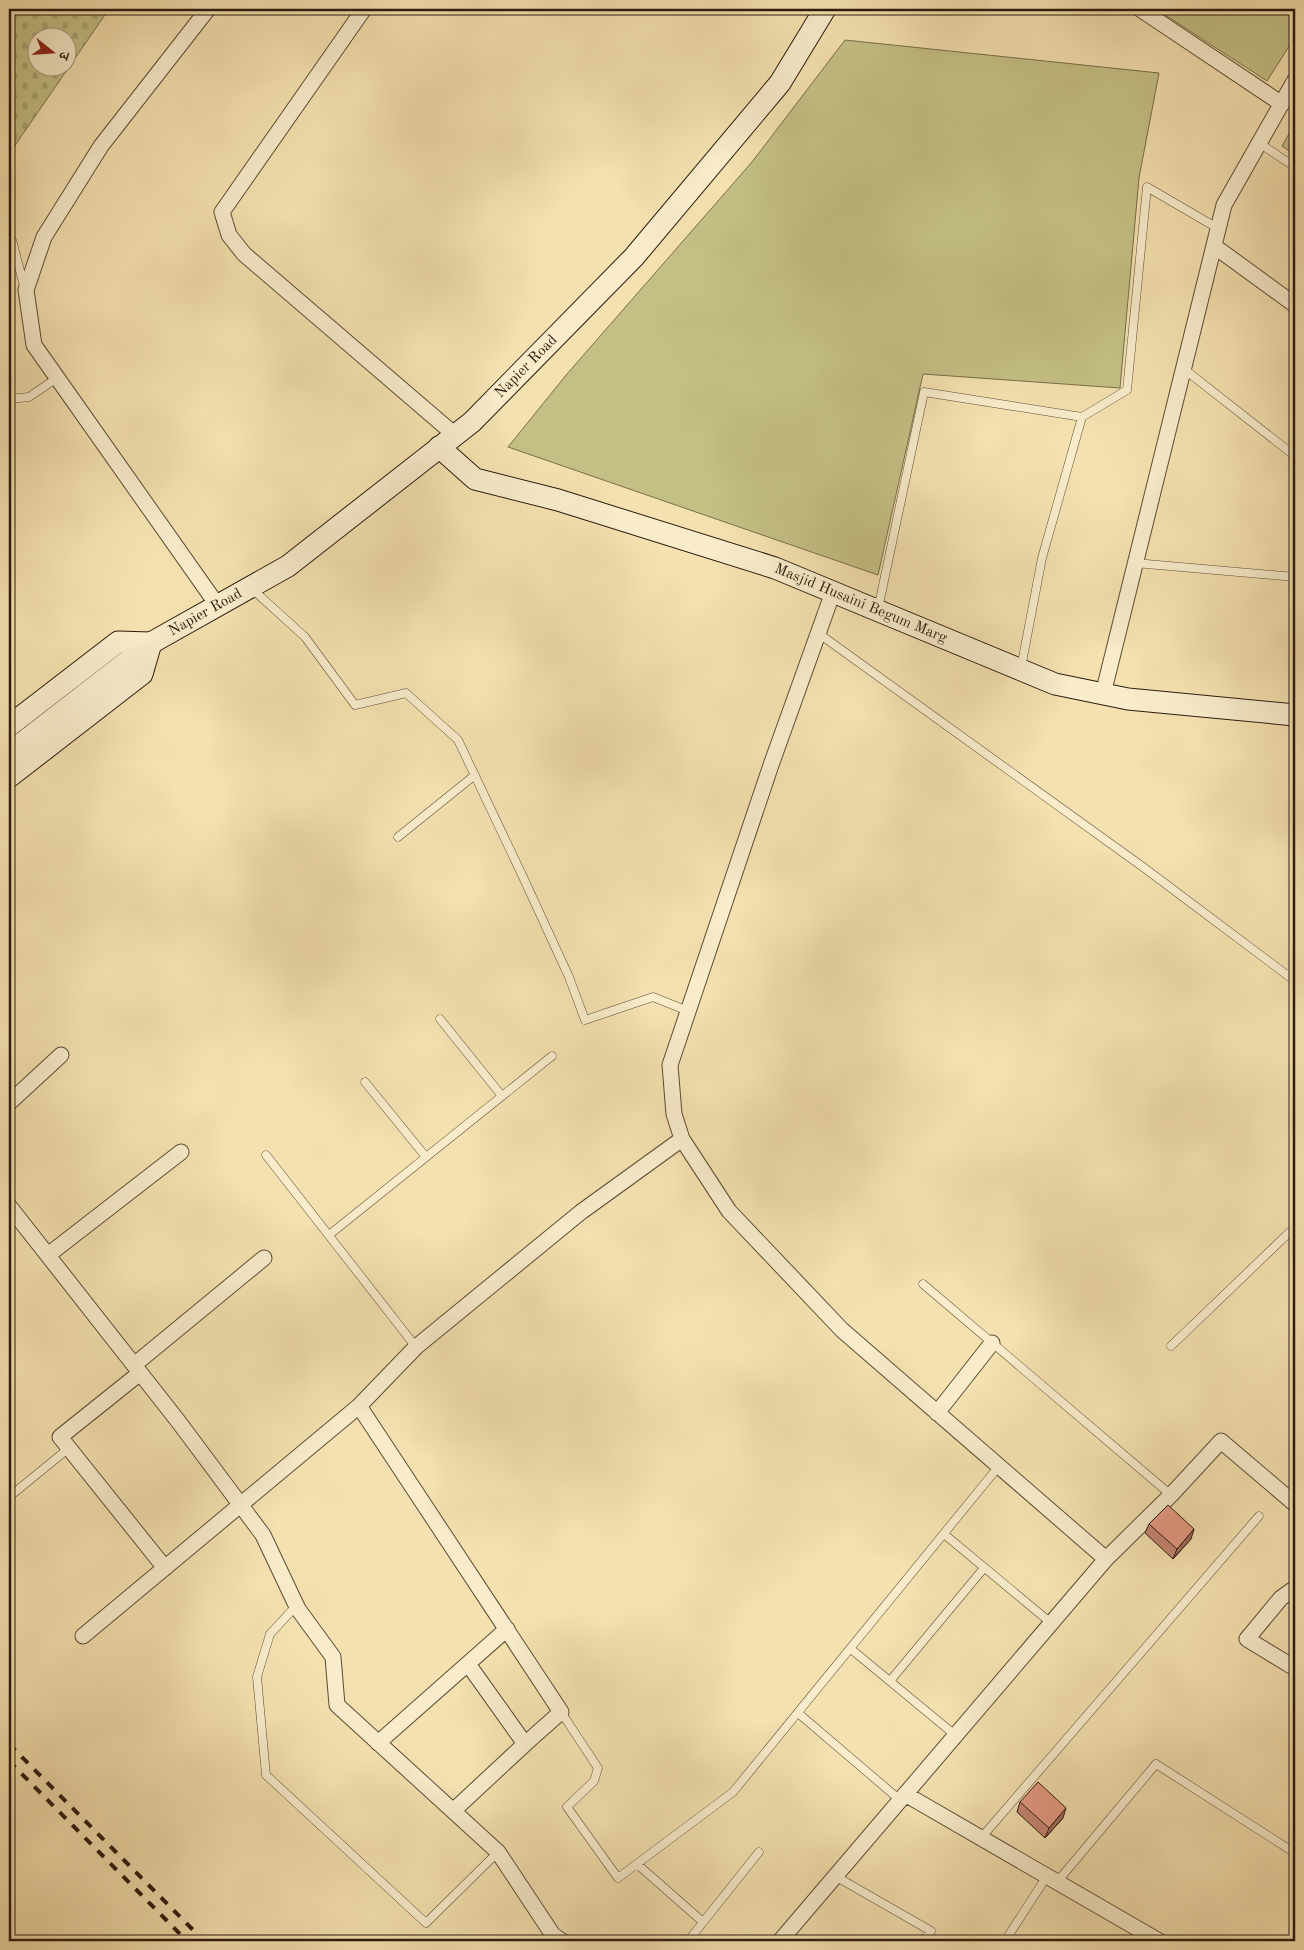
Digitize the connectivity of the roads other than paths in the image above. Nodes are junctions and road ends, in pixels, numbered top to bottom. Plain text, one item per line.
1 (208, 9) edge
2 (364, 9) edge
3 (1140, 9) edge
4 (826, 11) edge
5 (1295, 80) edge
6 (1282, 104) junction
7 (1258, 143) junction
8 (1295, 168) edge
9 (1219, 229) junction
10 (9, 237) edge
11 (1214, 246) junction
12 (26, 290) junction
13 (1295, 305) edge
14 (1184, 369) junction
15 (57, 378) junction
16 (9, 399) edge
17 (1082, 417) junction
18 (447, 441) junction
19 (1295, 456) edge
20 (1135, 563) junction
21 (1295, 577) edge
22 (250, 587) junction
23 (833, 592) junction
24 (218, 606) junction
25 (878, 611) junction
26 (818, 634) junction
27 (151, 643) junction
28 (1021, 670) junction
29 (1103, 694) junction
30 (1295, 715) edge
31 (9, 726) edge
32 (9, 753) edge
33 (475, 775) junction
34 (9, 777) edge
35 (398, 837) dead end
36 (1295, 981) edge
37 (688, 1011) junction
38 (440, 1019) dead end
39 (61, 1054) dead end
40 (552, 1056) dead end
41 (365, 1082) dead end
42 (502, 1096) junction
43 (9, 1101) edge
44 (682, 1140) junction
45 (181, 1152) dead end
46 (266, 1155) dead end
47 (426, 1157) junction
48 (9, 1206) edge
49 (1295, 1228) edge
50 (329, 1235) junction
51 (48, 1255) junction
52 (264, 1258) dead end
53 (924, 1284) dead end
54 (992, 1343) junction
55 (1171, 1346) dead end
56 (416, 1347) junction
57 (137, 1369) junction
58 (359, 1406) junction
59 (937, 1413) junction
60 (69, 1448) junction
61 (998, 1466) junction
62 (1172, 1495) junction
63 (9, 1497) edge
64 (1295, 1504) edge
65 (241, 1505) junction
66 (1259, 1516) dead end
67 (944, 1534) junction
68 (1106, 1559) junction
69 (165, 1568) junction
70 (984, 1568) junction
71 (1295, 1588) edge
72 (296, 1606) junction
73 (1051, 1623) junction
74 (507, 1629) junction
75 (83, 1636) dead end
76 (851, 1648) junction
77 (468, 1664) junction
78 (1293, 1667) dead end
79 (890, 1681) junction
80 (561, 1712) junction
81 (798, 1713) junction
82 (955, 1735) junction
83 (378, 1743) junction
84 (525, 1744) junction
85 (903, 1797) junction
86 (453, 1810) junction
87 (981, 1838) junction
88 (498, 1852) junction
89 (759, 1852) dead end
90 (1295, 1853) edge
91 (637, 1864) junction
92 (835, 1876) junction
93 (1052, 1879) junction
94 (703, 1922) junction
95 (553, 1939) edge
96 (1155, 1940) edge
97 (688, 1941) edge
98 (780, 1941) edge
99 (922, 1941) edge
100 (1005, 1941) edge

1 - 12 street
2 - 18 street
3 - 6 street
4 - 18 street, Napier Road
5 - 6 street
6 - 7 street
7 - 8 lane
7 - 9 street
9 - 11 street
9 - 17 lane
10 - 12 lane
11 - 13 street
11 - 14 street
12 - 15 street
14 - 19 lane
14 - 20 street
15 - 16 lane
15 - 24 street
17 - 25 lane
17 - 28 lane
18 - 22 street, Napier Road
18 - 23 street, Masjid Husaini Begum Marg
20 - 21 lane
20 - 29 street
22 - 24 street, Napier Road
22 - 33 lane
23 - 25 street, Masjid Husaini Begum Marg
23 - 26 street
24 - 27 street, Napier Road
25 - 28 street, Masjid Husaini Begum Marg
26 - 36 lane
26 - 37 street
27 - 31 street
27 - 32 street, Napier Road
27 - 34 street
28 - 29 street, Masjid Husaini Begum Marg
29 - 30 street, Masjid Husaini Begum Marg
33 - 35 lane
33 - 37 lane
37 - 44 street
38 - 42 lane
39 - 43 street
40 - 42 lane
41 - 47 lane
42 - 47 lane
44 - 56 street
44 - 59 street
45 - 51 street
46 - 50 lane
47 - 50 lane
48 - 51 street
49 - 55 lane
50 - 56 lane
51 - 57 street
52 - 57 street
53 - 54 lane
54 - 59 street
54 - 62 lane
56 - 58 street
57 - 60 street
57 - 65 street
58 - 65 street
58 - 74 street
59 - 61 street
60 - 63 lane
60 - 69 street
61 - 67 lane
61 - 68 street
62 - 64 street
62 - 68 street
65 - 69 street
65 - 72 street
66 - 87 lane
67 - 70 lane
67 - 76 lane
68 - 73 street
69 - 75 street
70 - 73 lane
70 - 79 lane
71 - 78 street
72 - 83 street
72 - 88 lane
73 - 82 street
74 - 77 street
74 - 80 street
76 - 79 lane
76 - 81 lane
77 - 83 street
77 - 84 street
79 - 82 lane
80 - 84 street
80 - 91 lane
81 - 85 lane
81 - 91 lane
82 - 85 street
83 - 86 street
84 - 86 street
85 - 87 street
85 - 92 street
86 - 88 street
87 - 93 street
88 - 95 street
89 - 94 lane
90 - 93 lane
91 - 94 lane
92 - 98 street
92 - 99 lane
93 - 96 street
93 - 100 lane
94 - 97 lane

